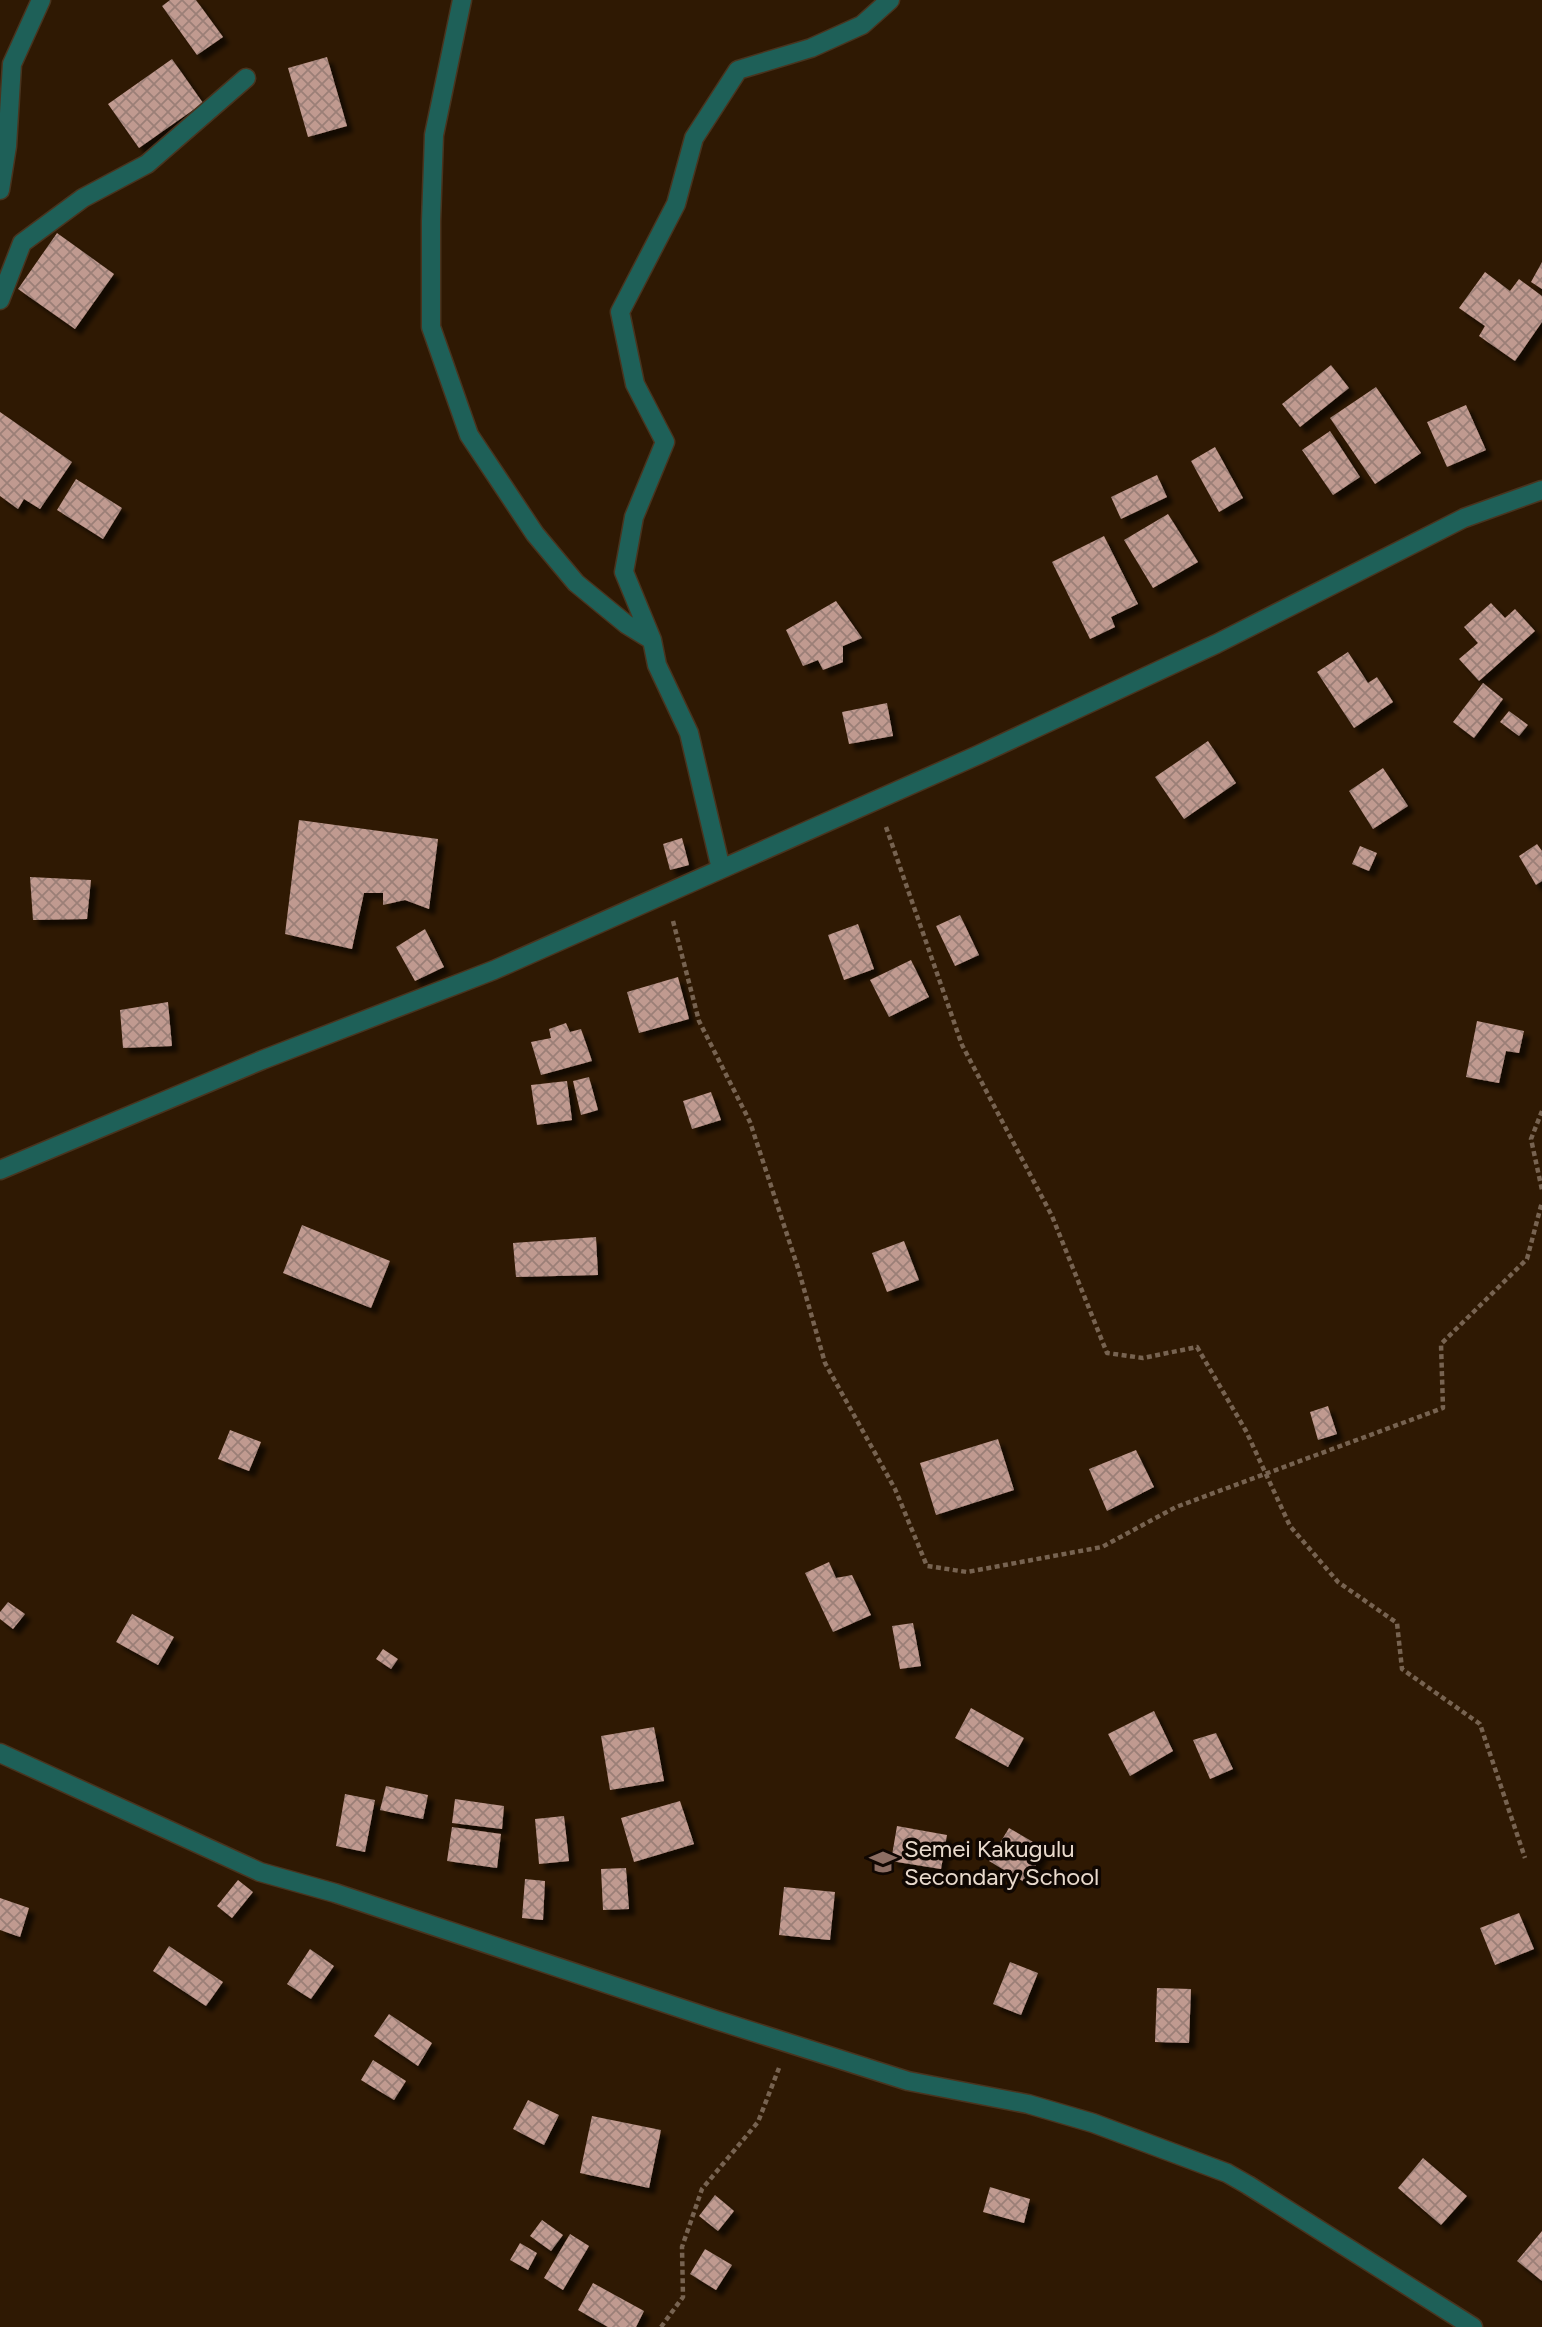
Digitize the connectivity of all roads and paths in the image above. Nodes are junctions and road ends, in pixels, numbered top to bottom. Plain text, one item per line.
1 (41, 0) edge
2 (462, 0) edge
3 (890, 0) edge
4 (246, 78) dead end
5 (0, 190) edge
6 (0, 300) edge
7 (1542, 490) edge
8 (652, 640) junction
9 (876, 800) junction
10 (721, 869) junction
11 (666, 893) junction
12 (1542, 1111) edge
13 (0, 1170) edge
14 (1542, 1190) edge
15 (1542, 1202) edge
16 (1266, 1475) junction
17 (0, 1753) edge
18 (1525, 1858) dead end
19 (789, 2043) junction
20 (661, 2327) edge
21 (1473, 2327) edge

1 - 5 street
2 - 8 street
3 - 8 street
4 - 6 street
7 - 9 street
8 - 10 street
9 - 10 street
9 - 16 path
10 - 11 street
11 - 13 street
11 - 16 path
12 - 14 path
15 - 16 path
16 - 18 path
17 - 19 street
19 - 20 path
19 - 21 street

